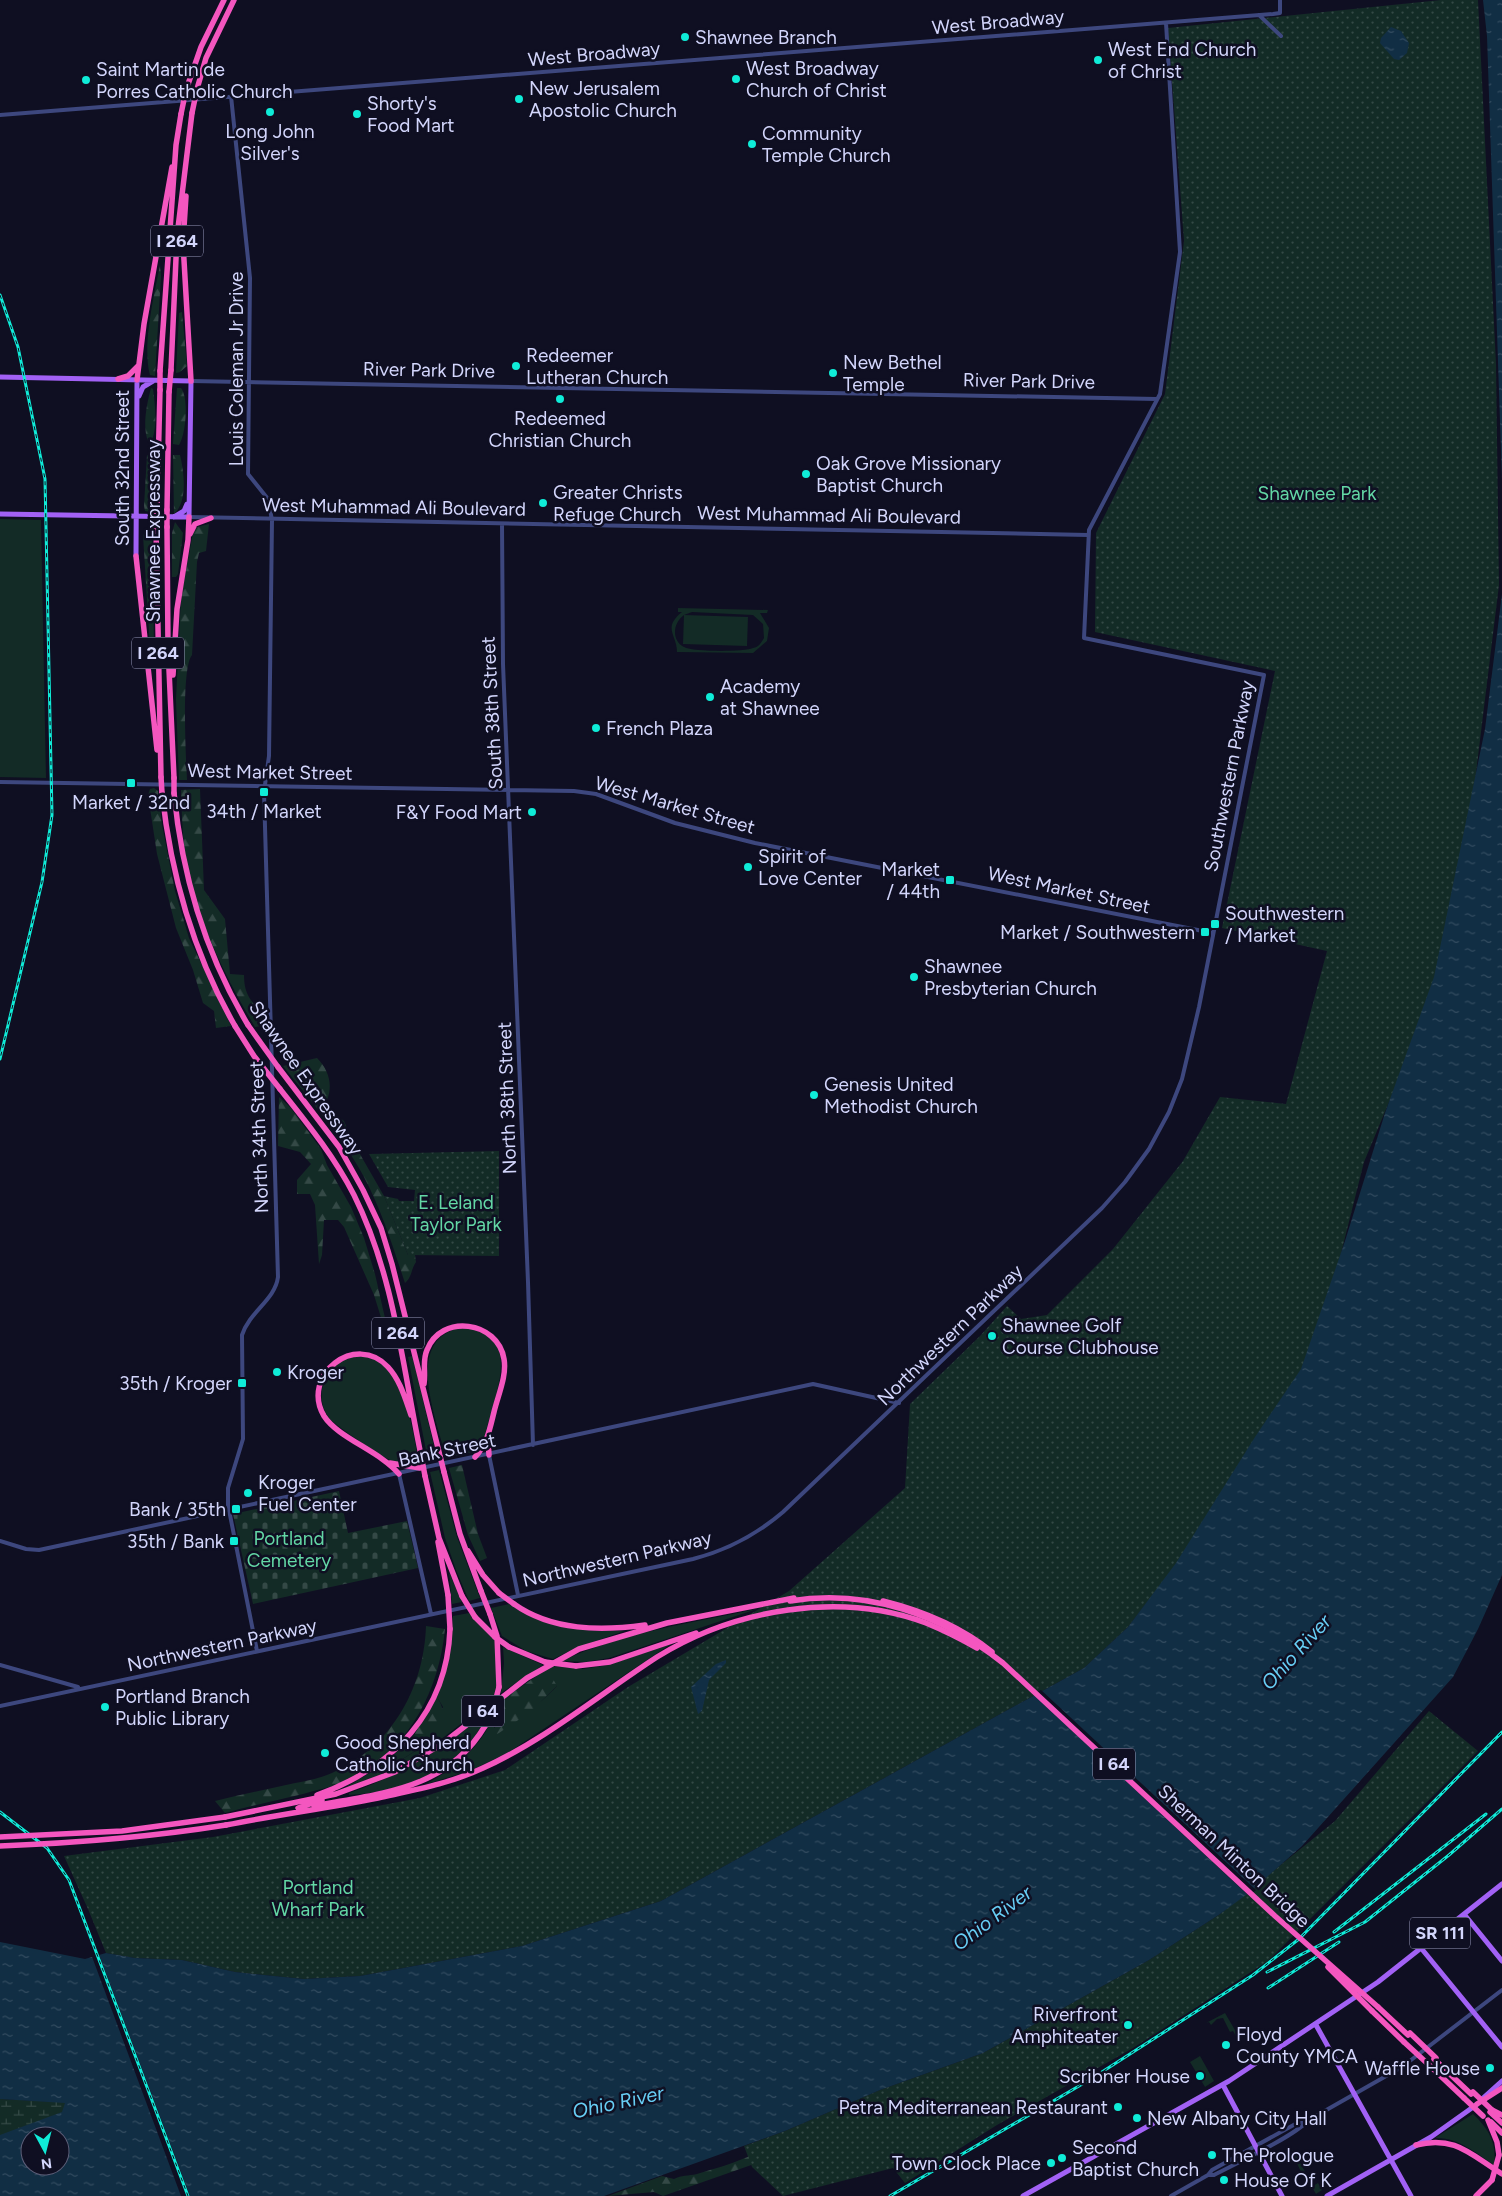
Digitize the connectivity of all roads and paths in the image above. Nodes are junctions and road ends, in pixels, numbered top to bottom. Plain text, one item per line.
1 (224, 0) edge
2 (234, 0) edge
3 (1280, 0) edge
4 (1259, 15) junction
5 (1166, 23) junction
6 (1281, 36) dead end
7 (231, 96) junction
8 (0, 115) edge
9 (176, 145) junction
10 (188, 146) junction
11 (139, 364) junction
12 (0, 377) edge
13 (118, 379) junction
14 (137, 380) junction
15 (156, 380) junction
16 (191, 381) junction
17 (248, 382) junction
18 (1157, 399) junction
19 (137, 402) junction
20 (189, 500) junction
21 (0, 514) edge
22 (136, 517) junction
23 (172, 518) junction
24 (189, 518) junction
25 (211, 518) junction
26 (272, 520) junction
27 (502, 524) junction
28 (1088, 535) junction
29 (188, 540) junction
30 (136, 556) joint
31 (171, 715) junction
32 (161, 777) junction
33 (0, 782) edge
34 (265, 786) junction
35 (509, 790) junction
36 (513, 901) joint
37 (1213, 933) junction
38 (1199, 1007) joint
39 (423, 1388) junction
40 (899, 1402) junction
41 (415, 1427) junction
42 (488, 1434) junction
43 (533, 1445) junction
44 (489, 1455) junction
45 (475, 1457) junction
46 (387, 1461) junction
47 (420, 1468) junction
48 (399, 1474) junction
49 (228, 1510) junction
50 (439, 1538) junction
51 (0, 1541) edge
52 (464, 1546) junction
53 (518, 1595) junction
54 (790, 1600) junction
55 (431, 1614) junction
56 (667, 1623) junction
57 (716, 1628) junction
58 (257, 1651) junction
59 (0, 1665) edge
60 (82, 1688) junction
61 (0, 1706) edge
62 (301, 1801) junction
63 (305, 1810) junction
64 (274, 1816) junction
65 (0, 1837) edge
66 (0, 1846) edge
67 (1502, 1884) edge
68 (1464, 1914) junction
69 (1420, 1948) junction
70 (1502, 1961) edge
71 (1502, 1990) edge
72 (1379, 2006) junction
73 (1474, 2013) junction
74 (1316, 2025) junction
75 (1502, 2047) edge
76 (1502, 2082) edge
77 (1225, 2084) junction
78 (1502, 2088) edge
79 (1354, 2094) junction
80 (1477, 2104) junction
81 (1491, 2111) junction
82 (1502, 2115) edge
83 (1486, 2118) junction
84 (1502, 2122) edge
85 (1502, 2132) edge
86 (1416, 2146) junction
87 (1257, 2148) junction
88 (1391, 2160) junction
89 (1502, 2174) edge
90 (1023, 2196) edge
91 (1171, 2196) edge
92 (1282, 2196) edge
93 (1327, 2196) edge
94 (1411, 2196) edge
95 (1476, 2196) edge

1 - 9 highway, Shawnee Expressway / I 264, bridge
2 - 10 highway, Shawnee Expressway / I 264, bridge
3 - 4 street, West Broadway
4 - 5 street, West Broadway
4 - 6 street
5 - 7 street, West Broadway
5 - 18 street, Southwestern Parkway
7 - 8 street, West Broadway
7 - 17 street, Louis Coleman Jr Drive
9 - 11 highway
9 - 32 highway, Shawnee Expressway / I 264, bridge
10 - 16 highway
10 - 31 highway, Shawnee Expressway / I 264, bridge
11 - 13 highway
11 - 14 highway
12 - 13 main road, River Park Drive
13 - 14 main road, River Park Drive
14 - 15 main road, River Park Drive
14 - 19 main road, South 32nd Street
15 - 16 main road, River Park Drive
15 - 19 main road
16 - 17 street, River Park Drive
16 - 20 main road
17 - 18 street, River Park Drive
17 - 26 street, Louis Coleman Jr Drive
18 - 28 street, Southwestern Parkway
19 - 22 main road, South 32nd Street
20 - 23 main road
20 - 24 main road
21 - 22 main road, West Muhammad Ali Boulevard
22 - 23 main road, West Muhammad Ali Boulevard
22 - 30 main road, South 32nd Street
23 - 24 main road, West Muhammad Ali Boulevard
24 - 25 street, West Muhammad Ali Boulevard
24 - 29 highway
25 - 26 street, West Muhammad Ali Boulevard
25 - 29 highway
26 - 27 street, West Muhammad Ali Boulevard
26 - 34 street, Louis Coleman Jr Drive
27 - 28 street, West Muhammad Ali Boulevard
27 - 35 street, South 38th Street
28 - 37 street, Southwestern Parkway
29 - 31 highway
30 - 32 highway
31 - 39 highway, Shawnee Expressway / I 264, bridge
32 - 41 highway, Shawnee Expressway / I 264, bridge
33 - 34 street, West Market Street
34 - 35 street, West Market Street
34 - 49 street, North 34th Street
35 - 36 street, South 38th Street
35 - 37 street, West Market Street
36 - 43 street, North 38th Street
37 - 38 street, Southwestern Parkway
38 - 40 street, Northwestern Parkway
39 - 42 highway
39 - 52 highway, Shawnee Expressway / I 264, bridge
40 - 43 street, Bank Street
40 - 53 street, Northwestern Parkway
41 - 46 highway
41 - 50 highway, Shawnee Expressway / I 264, bridge
42 - 44 highway
42 - 45 highway
43 - 44 street, Bank Street
44 - 45 street, Bank Street
44 - 53 street
45 - 47 street, Bank Street
46 - 47 highway
46 - 48 highway
47 - 48 street, Bank Street
48 - 49 street, Bank Street
48 - 55 street
49 - 51 street, Bank Street
49 - 58 street
50 - 57 highway, bridge
50 - 62 highway, bridge
52 - 56 highway, bridge
52 - 63 highway, bridge
53 - 55 street, Northwestern Parkway
54 - 56 highway, I 64
54 - 64 highway
54 - 72 highway, bridge
54 - 72 highway, Sherman Minton Bridge / I 64, bridge
55 - 58 street, Northwestern Parkway
56 - 62 highway, I 64
57 - 63 highway, I 64
57 - 83 highway, Sherman Minton Bridge / I 64, bridge
58 - 60 street, Northwestern Parkway
59 - 60 street
60 - 61 street, Northwestern Parkway
62 - 65 highway, I 64, bridge
63 - 64 highway, I 64
64 - 66 highway, I 64, bridge
67 - 68 main road, SR 111
68 - 69 main road, SR 111
68 - 70 main road
69 - 73 main road
69 - 74 main road, SR 111
71 - 73 street
72 - 81 highway, I 64, bridge
73 - 75 main road
73 - 79 street
74 - 77 main road, SR 111
74 - 79 main road
76 - 80 main road
77 - 87 main road
77 - 90 main road
78 - 80 highway
79 - 87 street
79 - 88 main road
80 - 86 main road
81 - 82 highway
81 - 84 highway, I 64
83 - 85 highway, I 64
83 - 95 highway, bridge
86 - 88 main road
86 - 89 highway
87 - 91 street
87 - 92 main road
88 - 93 main road
88 - 94 main road

